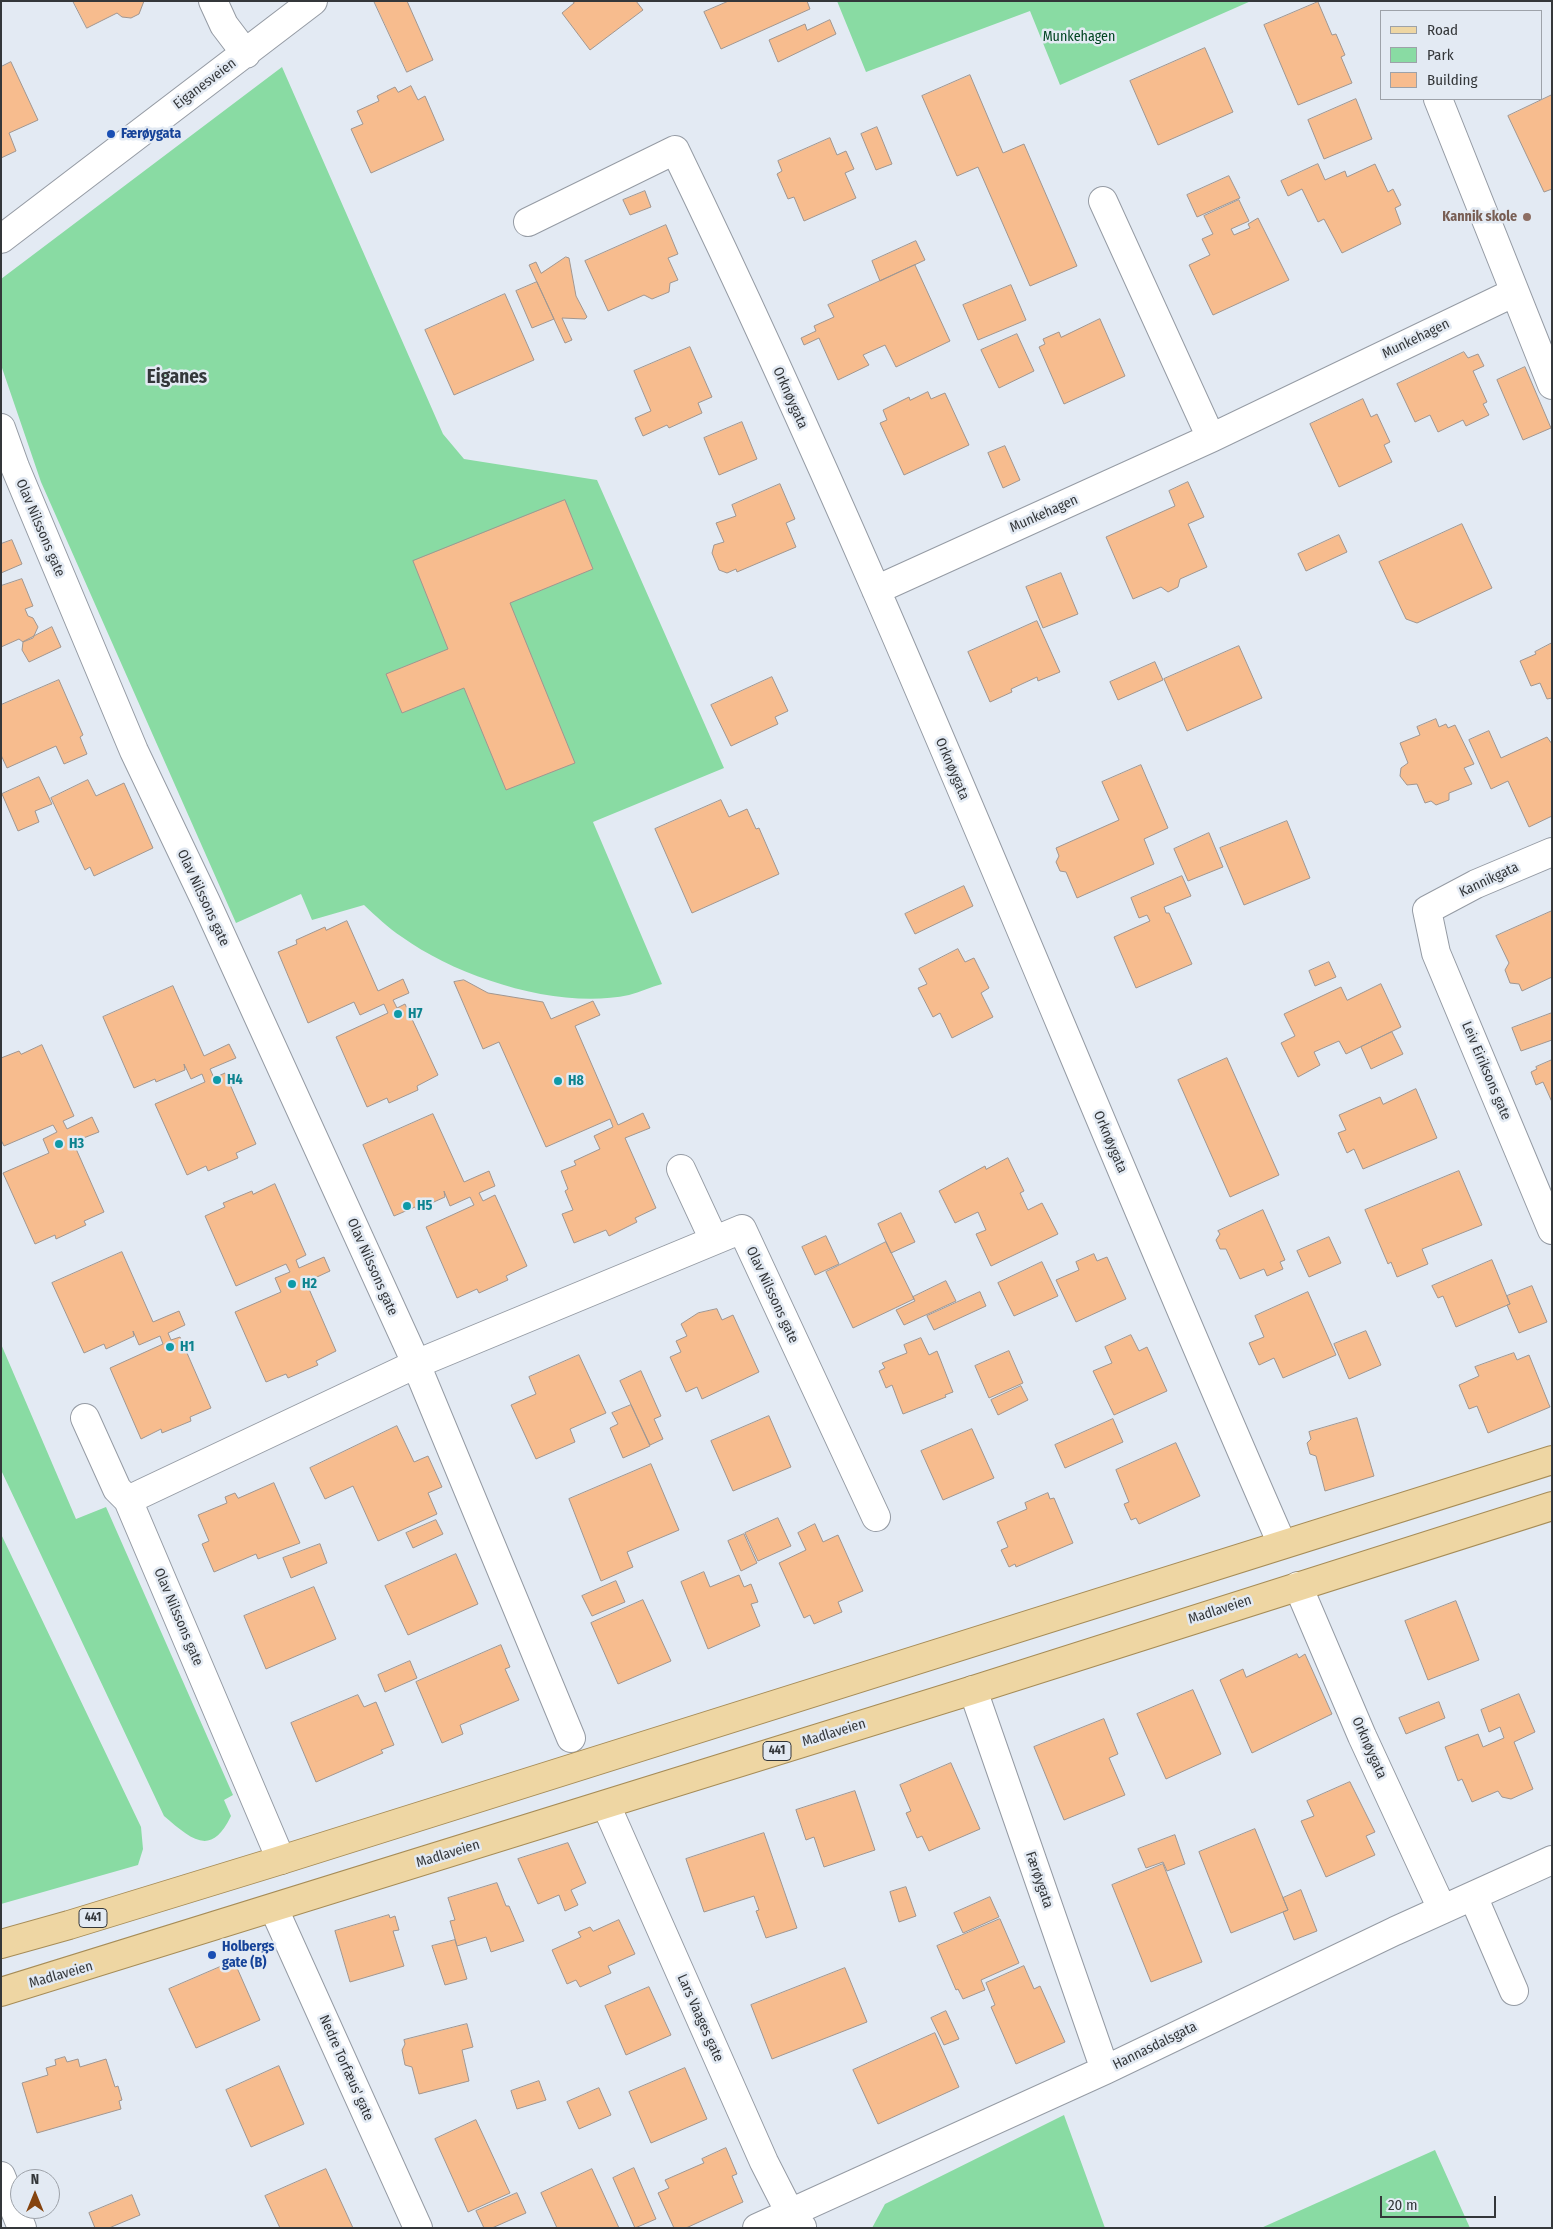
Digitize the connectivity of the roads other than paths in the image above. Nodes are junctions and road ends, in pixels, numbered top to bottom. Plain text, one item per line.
1 (213, 1) edge
2 (313, 1) edge
3 (246, 54) junction
4 (1438, 100) edge
5 (1103, 201) dead end
6 (528, 222) dead end
7 (1, 239) edge
8 (1513, 292) junction
9 (1552, 385) edge
10 (1, 428) edge
11 (1211, 438) junction
12 (876, 590) junction
13 (1552, 852) edge
14 (1427, 910) joint
15 (682, 1170) dead end
16 (1552, 1230) edge
17 (714, 1240) junction
18 (416, 1364) junction
19 (85, 1418) dead end
20 (1552, 1460) edge
21 (128, 1500) junction
22 (1552, 1506) edge
23 (876, 1517) dead end
24 (1282, 1544) junction
25 (1298, 1586) junction
26 (973, 1690) junction
27 (571, 1738) dead end
28 (606, 1805) junction
29 (281, 1860) junction
30 (1552, 1860) edge
31 (1472, 1896) junction
32 (274, 1909) junction
33 (1442, 1909) junction
34 (1, 1944) edge
35 (1514, 1991) dead end
36 (1, 1992) edge
37 (1105, 2070) junction
38 (1, 2176) edge
39 (796, 2221) edge
40 (22, 2228) edge
41 (418, 2228) edge
42 (757, 2228) edge

1 - 3 street
2 - 3 street, Eiganesveien
3 - 7 street, Eiganesveien
4 - 8 street
5 - 11 street
6 - 12 street, Orknøygata
8 - 9 street
8 - 11 street, Munkehagen
10 - 18 street, Olav Nilssons gate
11 - 12 street, Munkehagen
12 - 24 street, Orknøygata
13 - 14 street, Kannikgata
14 - 16 street, Leiv Eiriksons gate
15 - 17 street
17 - 18 street, Olav Nilssons gate
17 - 23 street, Olav Nilssons gate
18 - 21 street, Olav Nilssons gate
18 - 27 street, Olav Nilssons gate
19 - 21 street
20 - 24 main road, 441
21 - 29 street, Olav Nilssons gate
22 - 25 main road, Madlaveien / 441
24 - 29 main road, 441
25 - 26 main road, Madlaveien / 441
25 - 33 street, Orknøygata
26 - 28 main road, Madlaveien / 441
26 - 37 street, Færøygata
28 - 32 main road, Madlaveien / 441
28 - 39 street, Lars Vaages gate
29 - 34 main road, 441
30 - 31 street, Hannasdalsgata
31 - 33 street, Hannasdalsgata
31 - 35 street
32 - 36 main road, Madlaveien / 441
32 - 41 street, Nedre Torfæus' gate
33 - 37 street, Hannasdalsgata
37 - 39 street, Hannasdalsgata
38 - 40 street
39 - 42 street, Hannasdalsgata

